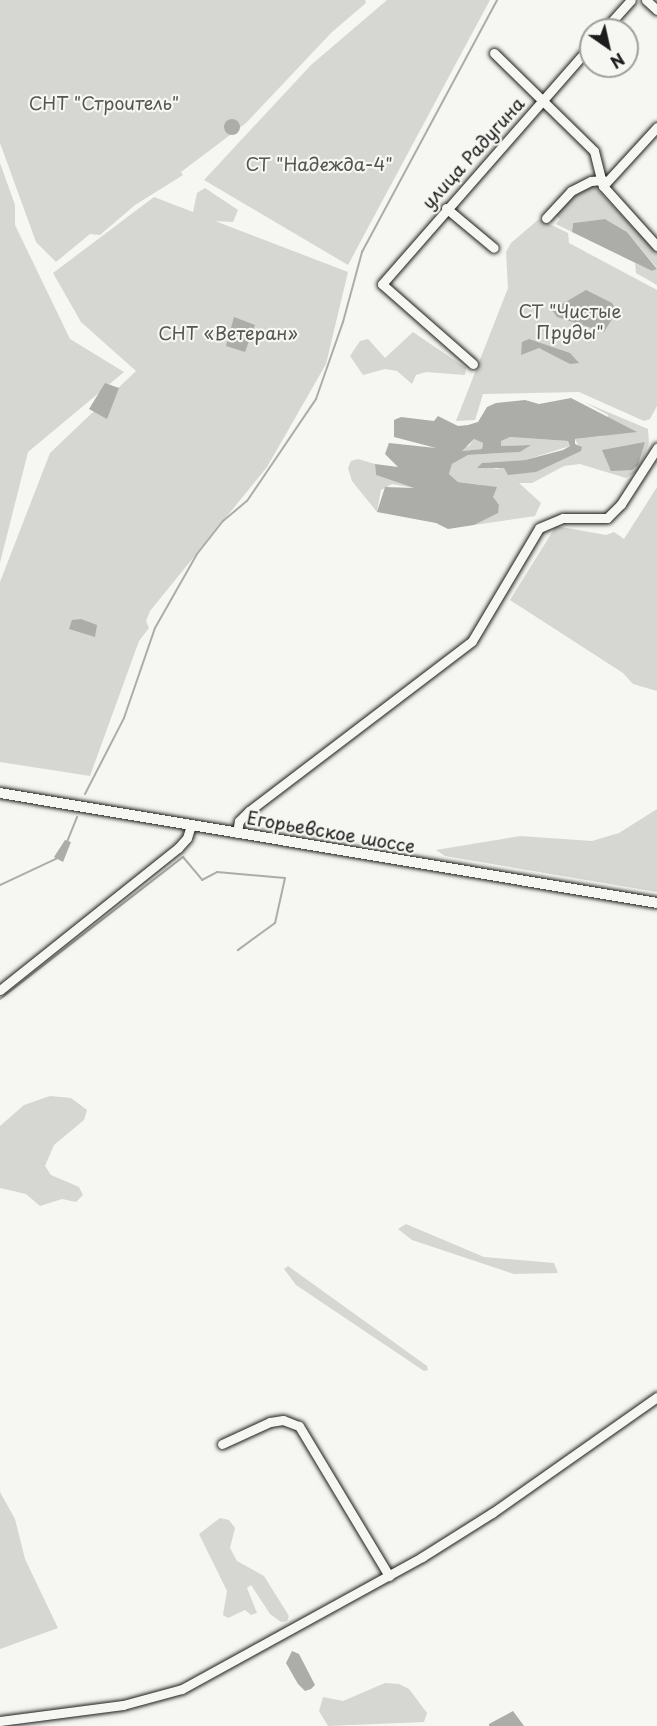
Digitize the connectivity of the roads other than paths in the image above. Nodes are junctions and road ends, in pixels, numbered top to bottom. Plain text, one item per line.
1 (631, 0) edge
2 (646, 0) edge
3 (657, 10) edge
4 (615, 18) edge
5 (494, 53) dead end
6 (579, 58) edge
7 (543, 99) junction
8 (657, 127) edge
9 (603, 183) junction
10 (446, 208) junction
11 (546, 218) dead end
12 (657, 246) edge
13 (495, 248) dead end
14 (473, 364) dead end
15 (657, 448) edge
16 (0, 793) edge
17 (191, 825) junction
18 (237, 833) junction
19 (657, 903) edge
20 (0, 990) edge
21 (657, 1397) edge
22 (222, 1444) dead end
23 (389, 1576) junction
24 (0, 1721) edge

1 - 4 street
2 - 3 street
5 - 7 street
6 - 7 street, улица Радугина
7 - 9 street
7 - 10 street, улица Радугина
8 - 9 street
9 - 11 street
9 - 12 street
10 - 13 street
10 - 14 street, улица Радугина
15 - 18 street
16 - 17 main road, Егорьевское шоссе
17 - 18 main road, Егорьевское шоссе
17 - 20 street
18 - 19 main road, Егорьевское шоссе
21 - 23 street
22 - 23 street
23 - 24 street

